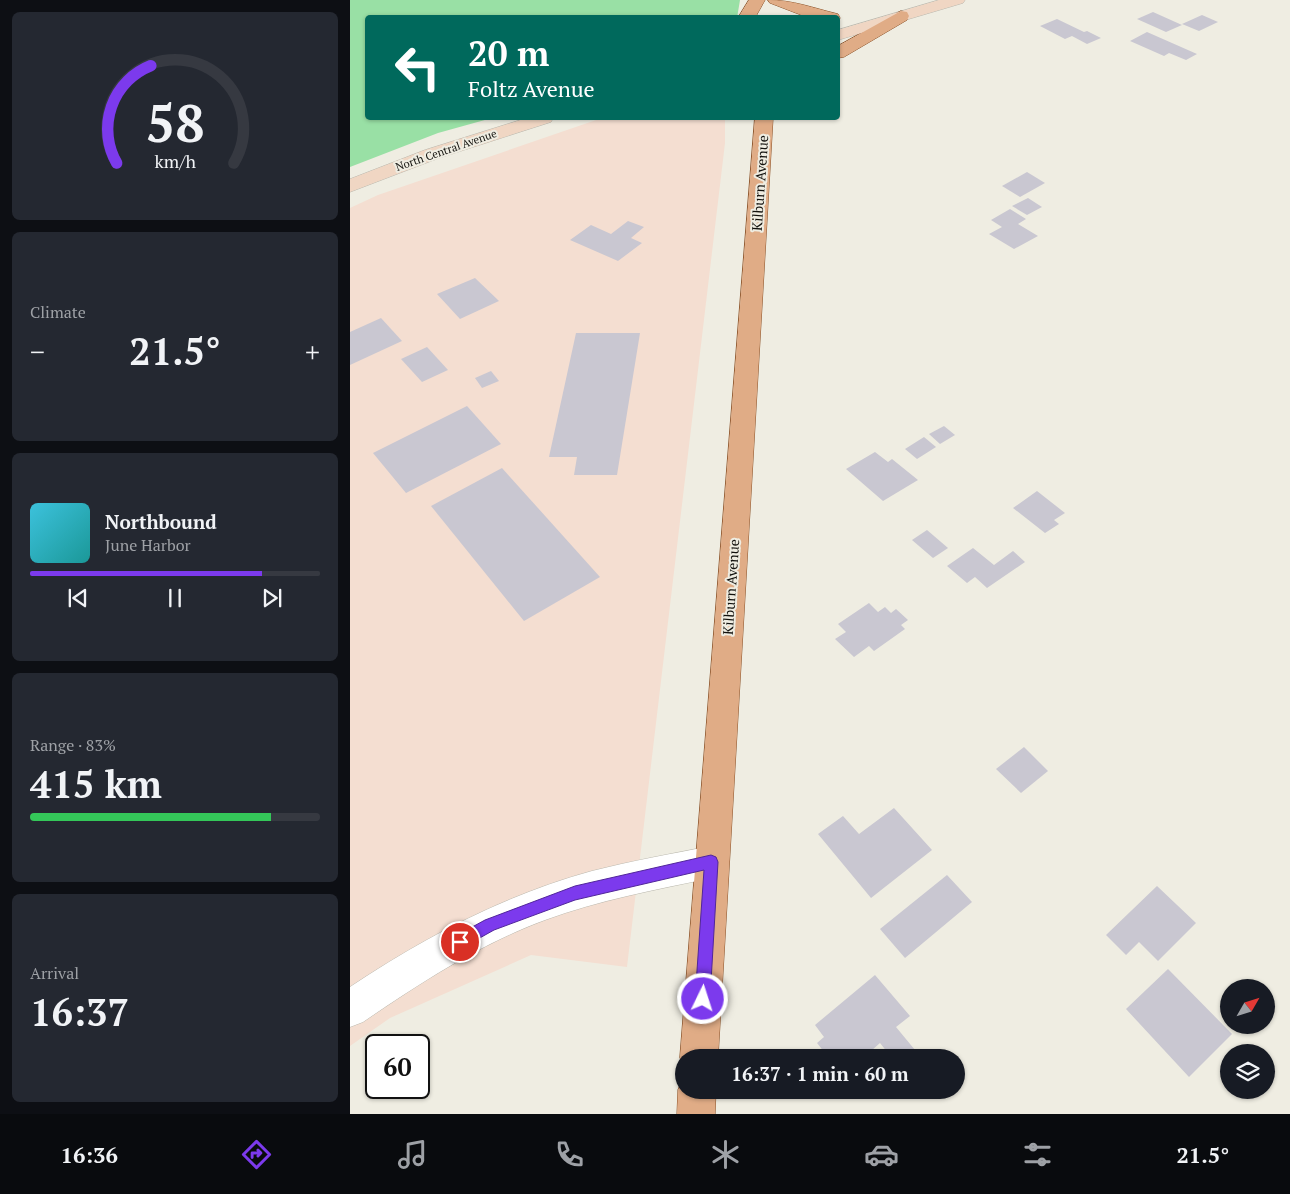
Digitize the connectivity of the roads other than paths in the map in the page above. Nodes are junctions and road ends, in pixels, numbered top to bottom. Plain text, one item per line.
1 (757, 0) edge
2 (775, 0) edge
3 (957, 0) edge
4 (748, 15) edge
5 (772, 15) edge
6 (820, 15) edge
7 (902, 16) junction
8 (840, 18) edge
9 (880, 22) junction
10 (840, 34) edge
11 (840, 53) edge
12 (538, 120) edge
13 (761, 121) edge
14 (350, 186) edge
15 (711, 862) junction
16 (350, 1009) edge
17 (700, 1049) edge
18 (697, 1099) edge
19 (696, 1114) edge

1 - 4 main road
2 - 5 main road
2 - 6 main road
3 - 7 main road
7 - 9 main road
7 - 11 main road
8 - 9 main road
9 - 10 main road
12 - 14 main road, North Central Avenue
13 - 15 main road, Kilburn Avenue
15 - 16 street
15 - 17 main road, Kilburn Avenue
18 - 19 main road

